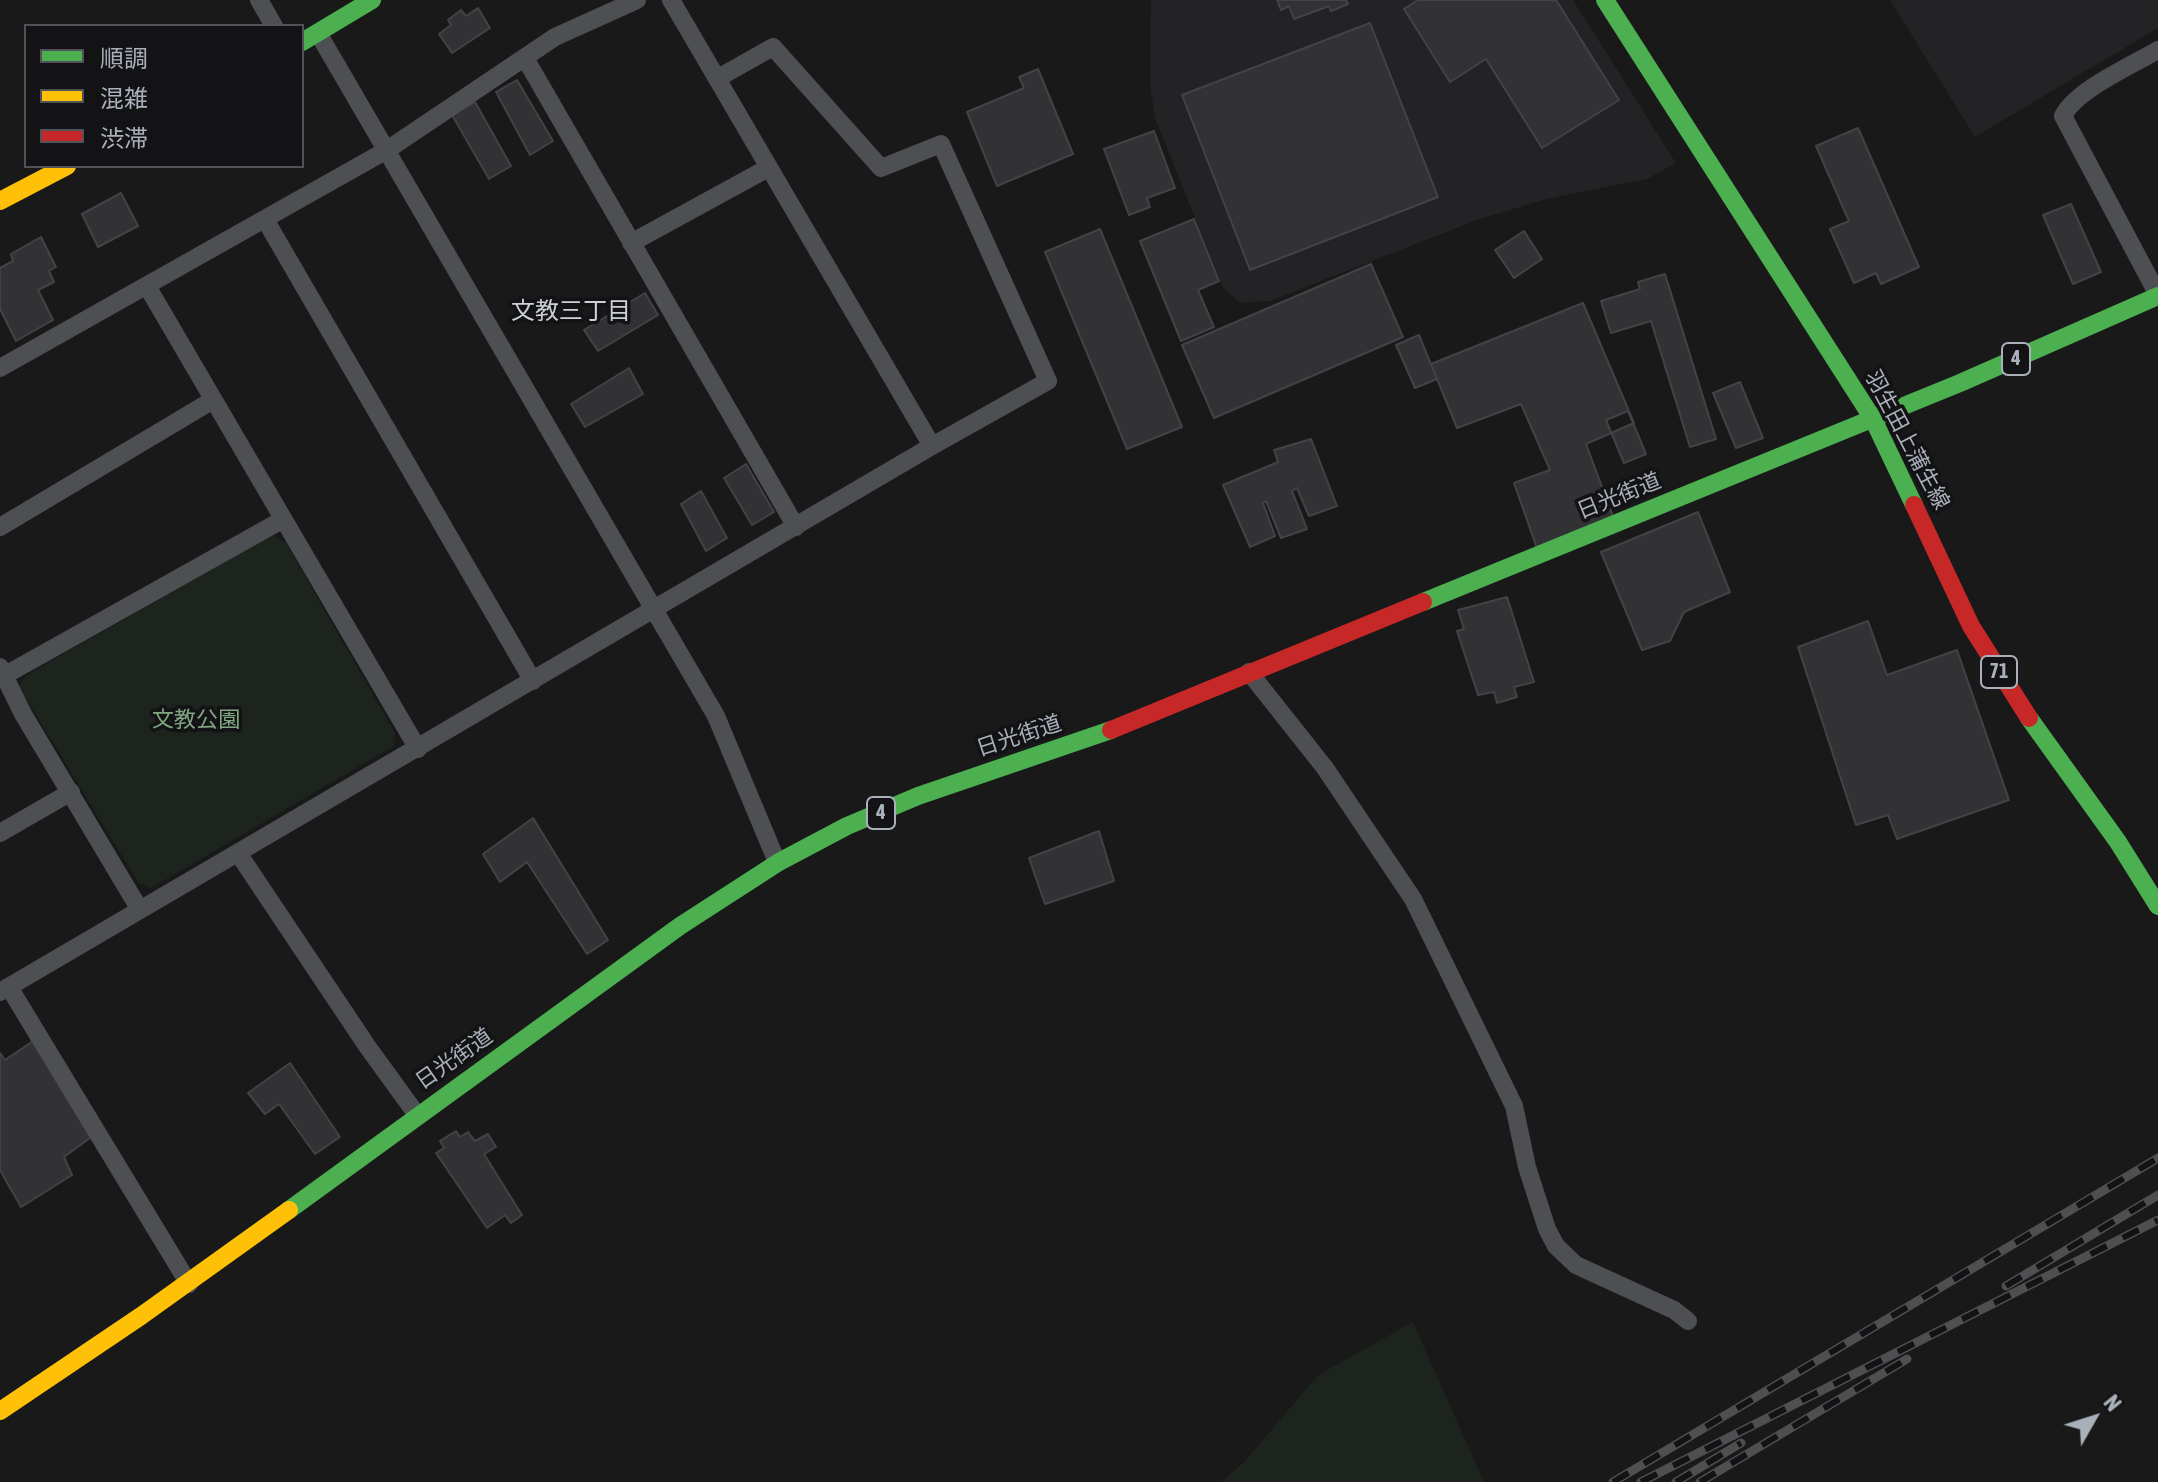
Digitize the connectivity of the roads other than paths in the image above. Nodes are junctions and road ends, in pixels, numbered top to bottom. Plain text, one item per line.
1 (259, 0) edge
2 (372, 0) edge
3 (637, 0) edge
4 (671, 0) edge
5 (1605, 0) edge
6 (273, 24) edge
7 (310, 37) edge
8 (2158, 50) edge
9 (525, 58) junction
10 (718, 78) junction
11 (387, 150) junction
12 (63, 168) edge
13 (768, 168) junction
14 (0, 201) edge
15 (266, 221) junction
16 (631, 243) junction
17 (147, 286) junction
18 (2158, 296) edge
19 (0, 368) edge
20 (213, 400) junction
21 (1873, 419) junction
22 (932, 446) junction
23 (282, 520) junction
24 (0, 527) edge
25 (796, 527) junction
26 (655, 609) junction
27 (1249, 672) junction
28 (1, 674) edge
29 (533, 681) junction
30 (418, 749) junction
31 (71, 792) junction
32 (0, 833) edge
33 (238, 853) junction
34 (777, 862) junction
35 (2158, 906) edge
36 (140, 910) junction
37 (4, 989) edge
38 (417, 1115) junction
39 (189, 1284) junction
40 (1688, 1321) dead end
41 (0, 1411) edge

1 - 6 street
2 - 7 main road
3 - 9 street
4 - 10 street
5 - 21 main road, 羽生田上蒲生線 / 71
7 - 11 street
8 - 18 street
9 - 11 street
9 - 16 street
10 - 13 street
10 - 22 street
11 - 15 street
11 - 26 street
12 - 14 main road
13 - 16 street
13 - 22 street
15 - 17 street
15 - 29 street
16 - 25 street
17 - 19 street
17 - 20 street
18 - 21 main road, 日光街道 / 4
20 - 23 street
20 - 24 street
21 - 27 main road, 日光街道 / 4
21 - 35 main road, 羽生田上蒲生線 / 71
22 - 25 street
23 - 28 street
23 - 30 street
25 - 26 street
26 - 29 street
26 - 34 street
27 - 34 main road, 日光街道 / 4
27 - 40 street
28 - 31 street
29 - 30 street
30 - 33 street
31 - 32 street
31 - 36 street
33 - 36 street
33 - 38 street
34 - 38 main road, 日光街道 / 4
36 - 37 street
37 - 39 street
38 - 39 main road, 日光街道 / 4
39 - 41 main road, 日光街道 / 4

